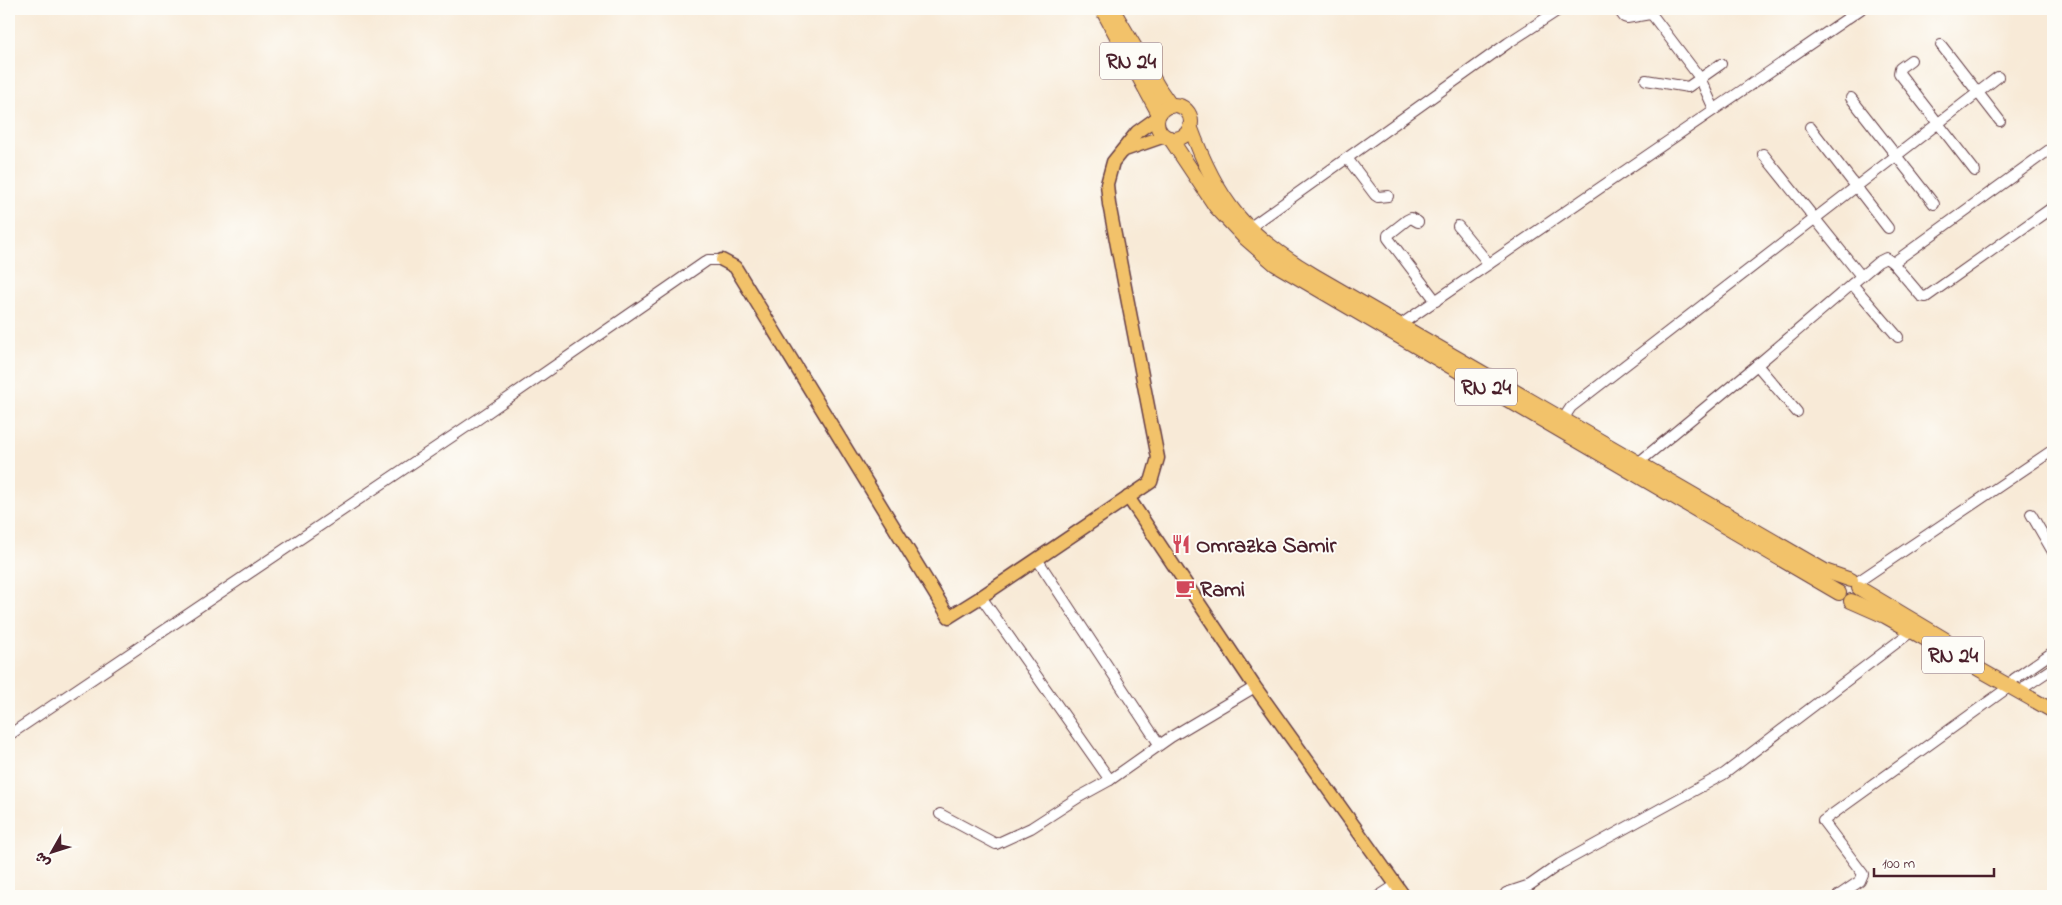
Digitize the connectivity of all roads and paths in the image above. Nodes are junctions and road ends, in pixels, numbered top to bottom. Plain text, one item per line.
1 (1102, 9) edge
2 (1112, 9) edge
3 (1560, 9) edge
4 (1618, 9) edge
5 (1861, 9) edge
6 (1941, 44) dead end
7 (1911, 60) dead end
8 (1721, 64) dead end
9 (1998, 77) dead end
10 (1700, 78) junction
11 (1646, 80) dead end
12 (1978, 92) junction
13 (1851, 98) dead end
14 (1172, 106) junction
15 (1714, 109) junction
16 (1159, 115) junction
17 (2000, 121) dead end
18 (1938, 124) junction
19 (1190, 126) junction
20 (1810, 127) dead end
21 (1168, 137) junction
22 (2053, 150) edge
23 (1122, 151) junction
24 (1763, 154) dead end
25 (1896, 156) junction
26 (1347, 158) junction
27 (1975, 171) dead end
28 (1856, 187) junction
29 (1388, 196) dead end
30 (1934, 204) dead end
31 (2053, 207) edge
32 (1815, 218) junction
33 (1418, 222) dead end
34 (1458, 226) dead end
35 (1248, 228) junction
36 (1888, 228) dead end
37 (722, 260) joint
38 (1893, 263) junction
39 (1489, 264) junction
40 (1861, 276) junction
41 (1852, 284) junction
42 (1436, 301) junction
43 (1400, 326) junction
44 (1898, 337) dead end
45 (1757, 365) junction
46 (1796, 412) dead end
47 (1565, 420) junction
48 (2053, 450) edge
49 (1638, 463) junction
50 (1128, 497) junction
51 (2031, 514) dead end
52 (2053, 552) edge
53 (1037, 559) junction
54 (1855, 584) junction
55 (1839, 593) junction
56 (981, 597) junction
57 (1851, 601) junction
58 (1912, 631) junction
59 (2053, 652) edge
60 (2053, 668) edge
61 (2017, 684) junction
62 (1255, 687) junction
63 (2053, 702) edge
64 (2053, 711) edge
65 (9, 735) edge
66 (1159, 744) junction
67 (1110, 780) junction
68 (940, 814) dead end
69 (1396, 885) junction
70 (1506, 893) dead end
71 (1379, 896) edge
72 (1404, 896) edge
73 (1838, 896) edge

1 - 16 highway, RN 24
2 - 14 highway, RN 24
3 - 26 street
4 - 10 street
5 - 15 street
6 - 12 street
7 - 18 street
8 - 10 street
9 - 12 street
10 - 11 street
10 - 15 street
12 - 17 street
12 - 18 street
13 - 25 street
14 - 16 highway
14 - 19 highway
15 - 39 street
16 - 21 highway
16 - 23 main road
18 - 25 street
18 - 27 street
19 - 21 highway
19 - 35 highway, RN 24
20 - 28 street
21 - 23 main road
21 - 55 highway, RN 24
22 - 38 street
23 - 50 main road
24 - 32 street
25 - 28 street
25 - 30 street
26 - 29 street
26 - 35 street
28 - 32 street
28 - 36 street
31 - 38 street
32 - 40 street
32 - 47 street
33 - 42 street
34 - 39 street
35 - 43 highway, RN 24
37 - 56 main road
37 - 65 street
38 - 40 street
39 - 42 street
40 - 41 street
41 - 44 street
41 - 45 street
42 - 43 street
43 - 47 highway, RN 24
45 - 46 street
45 - 49 street
47 - 49 highway, RN 24
48 - 54 street
49 - 54 highway, RN 24
50 - 53 main road
50 - 62 main road
51 - 52 street
53 - 56 main road
53 - 66 street
54 - 55 highway
54 - 57 highway
54 - 61 highway, RN 24
55 - 57 highway
56 - 67 street
57 - 58 highway, RN 24
58 - 61 highway, RN 24
58 - 70 street
59 - 61 street
60 - 61 street
61 - 63 highway, RN 24
61 - 64 highway, RN 24
61 - 73 street
62 - 66 street
62 - 69 main road
66 - 67 street
67 - 68 street
69 - 71 street
69 - 72 main road

